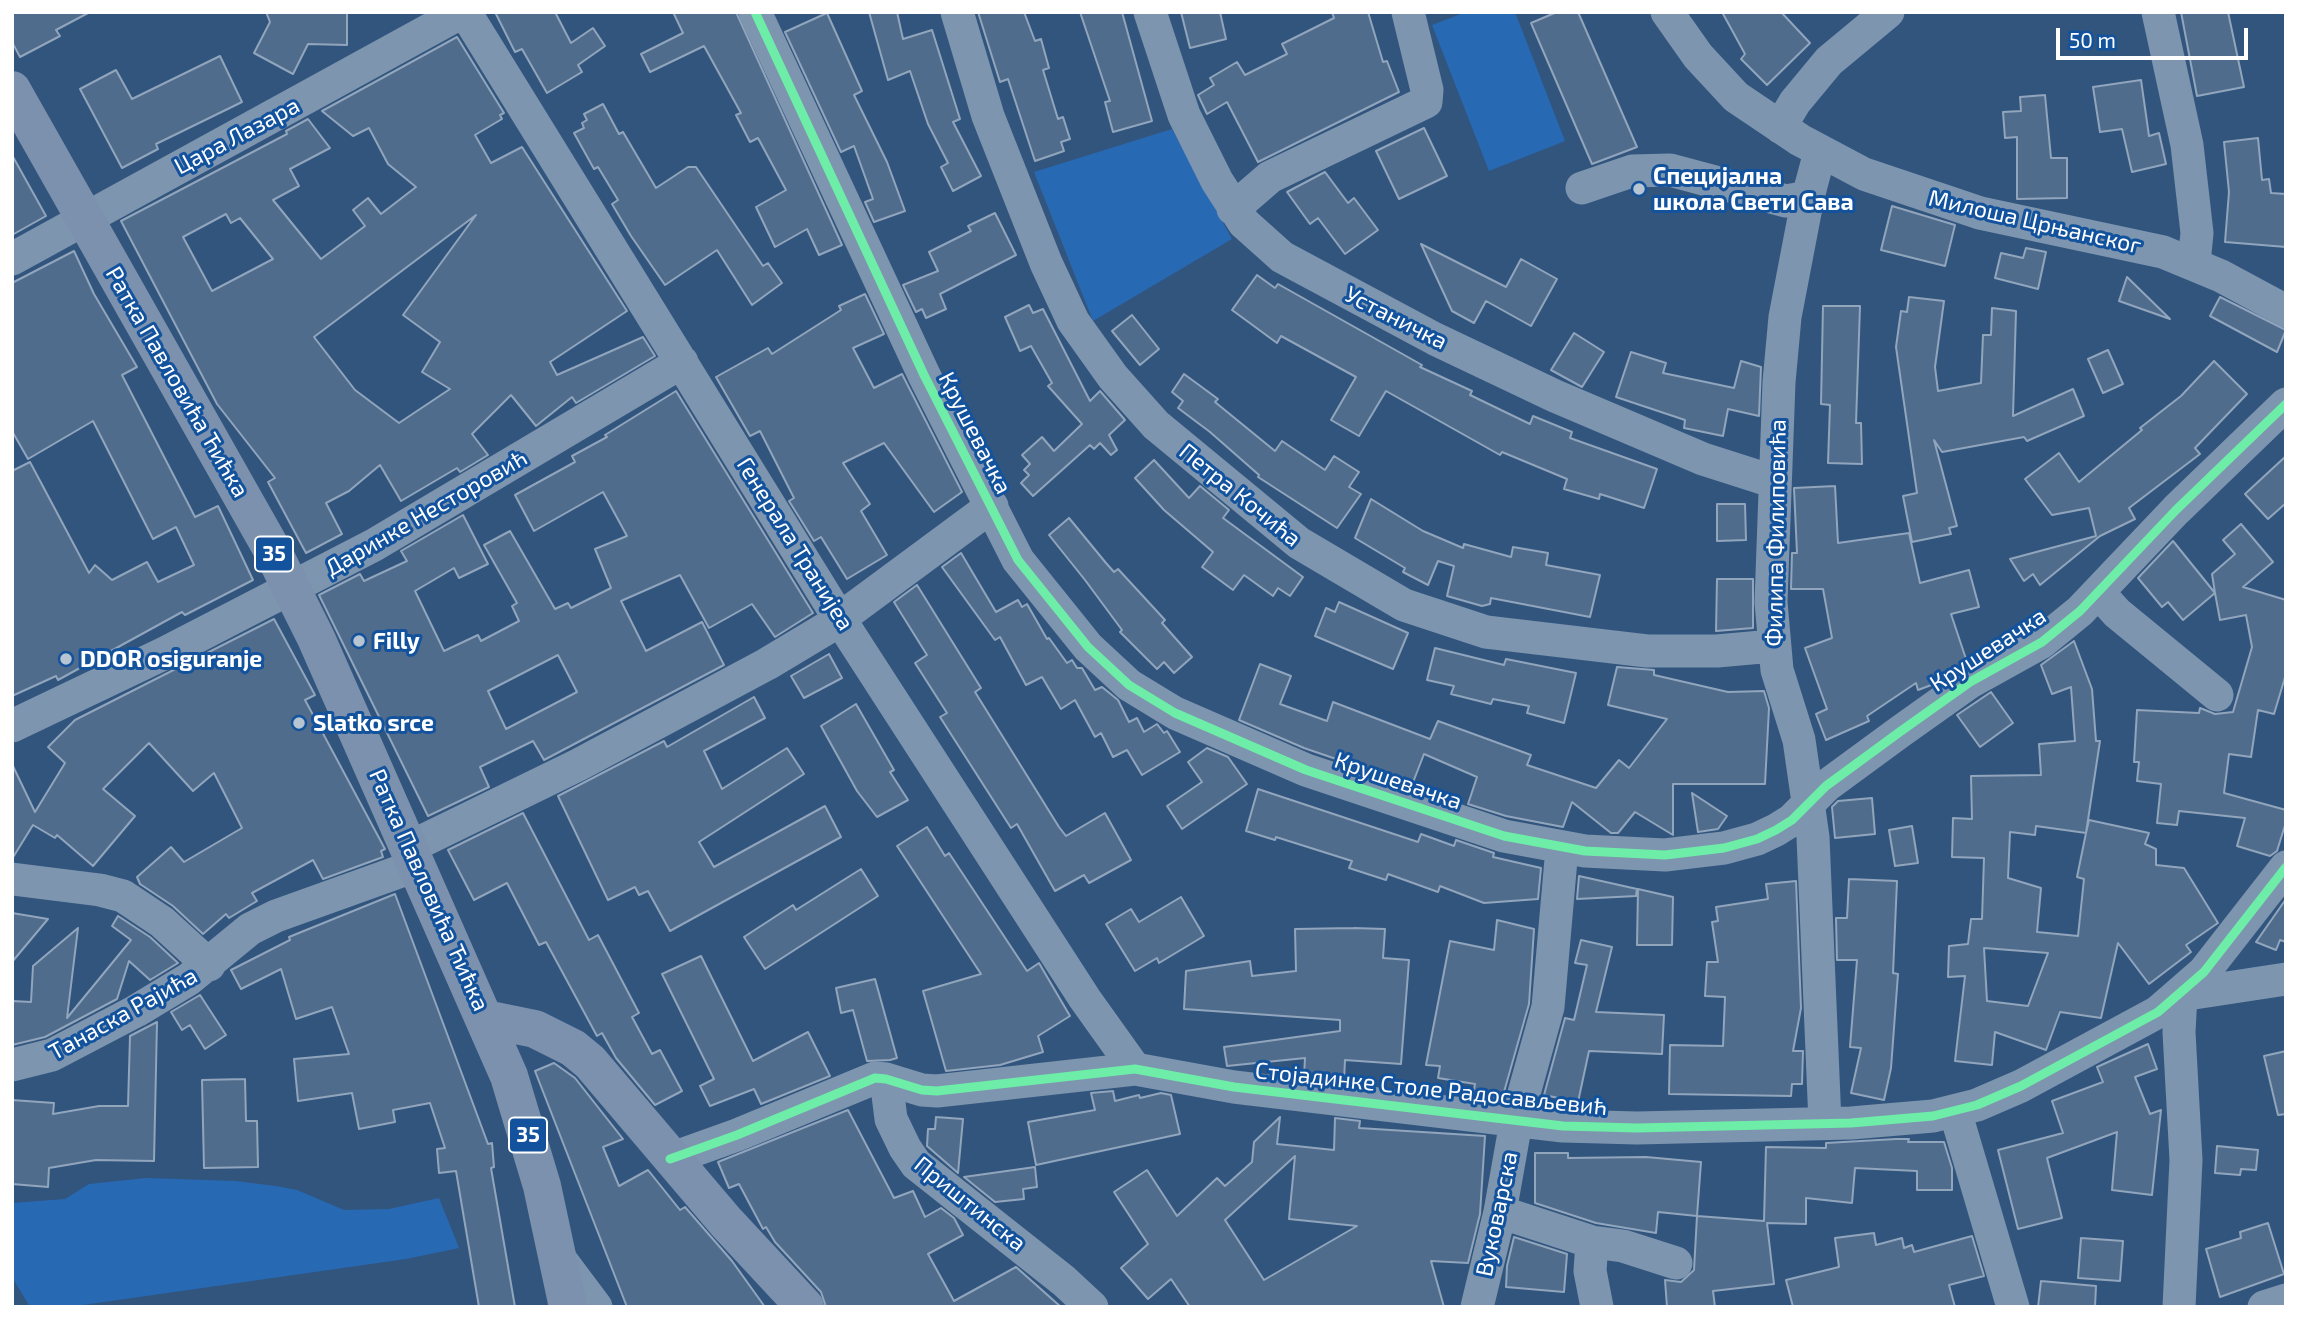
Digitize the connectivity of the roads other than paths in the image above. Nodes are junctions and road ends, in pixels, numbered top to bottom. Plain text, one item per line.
1 (464, 12) edge
2 (755, 12) edge
3 (957, 12) edge
4 (1150, 12) edge
5 (1408, 12) edge
6 (1667, 12) edge
7 (1888, 12) edge
8 (2158, 12) edge
9 (12, 90) edge
10 (1780, 127) junction
11 (1821, 152) junction
12 (1582, 188) dead end
13 (1808, 197) junction
14 (1234, 209) junction
15 (85, 218) junction
16 (12, 258) edge
17 (2194, 263) junction
18 (2286, 311) edge
19 (682, 362) junction
20 (2286, 404) edge
21 (1774, 482) junction
22 (992, 506) junction
23 (292, 589) junction
24 (2099, 593) junction
25 (839, 618) junction
26 (1773, 646) junction
27 (2217, 695) dead end
28 (12, 726) edge
29 (1810, 803) junction
30 (1562, 848) junction
31 (414, 856) junction
32 (2286, 867) edge
33 (12, 879) edge
34 (209, 965) junction
35 (2286, 979) edge
36 (2181, 995) junction
37 (486, 1019) junction
38 (12, 1065) edge
39 (1135, 1069) junction
40 (886, 1079) junction
41 (1955, 1111) junction
42 (1516, 1122) junction
43 (1825, 1123) junction
44 (670, 1158) junction
45 (1500, 1212) junction
46 (1592, 1242) junction
47 (557, 1255) junction
48 (1676, 1263) dead end
49 (2286, 1300) edge
50 (568, 1307) edge
51 (596, 1307) edge
52 (805, 1307) edge
53 (1092, 1307) edge
54 (1477, 1307) edge
55 (1597, 1307) edge
56 (2013, 1307) edge
57 (2179, 1307) edge
58 (2264, 1307) edge

1 - 15 street, Цара Лазара
1 - 19 street, Генерала Транијеа
2 - 22 street, Крушевачка
3 - 26 street, Петра Кочића
4 - 14 street, Устаничка
5 - 14 street
6 - 10 street, Милоша Црњанског
7 - 10 street
8 - 17 street
9 - 15 main road, Ратка Павловића Ћићка / 35
10 - 11 street, Милоша Црњанског
11 - 13 street, Филипа Филиповића
11 - 17 street, Милоша Црњанског
12 - 13 street
13 - 21 street, Филипа Филиповића
14 - 21 street, Устаничка
15 - 16 street, Цара Лазара
15 - 23 main road, Ратка Павловића Ћићка / 35
17 - 18 street, Милоша Црњанског
19 - 23 street, Даринке Несторовић
19 - 25 street, Генерала Транијеа
20 - 24 street, Крушевачка
21 - 26 street, Филипа Филиповића
22 - 25 street, Танаска Рајића
22 - 30 street, Крушевачка
23 - 28 street, Даринке Несторовић
23 - 31 main road, Ратка Павловића Ћићка / 35
24 - 27 street
24 - 29 street, Крушевачка
25 - 31 street, Танаска Рајића
25 - 39 street, Генерала Транијеа
26 - 29 street, Филипа Филиповића
29 - 30 street, Крушевачка
29 - 43 street, Филипа Филиповића
30 - 42 street, Вуковарска
31 - 34 street, Танаска Рајића
31 - 37 main road, Ратка Павловића Ћићка / 35
32 - 36 street, Стојадинке Столе Радосављевић
33 - 34 street
34 - 38 street, Танаска Рајића
35 - 36 street
36 - 41 street, Стојадинке Столе Радосављевић
36 - 57 street
37 - 44 main road
37 - 47 main road, Ратка Павловића Ћићка / 35
39 - 40 street, Стојадинке Столе Радосављевић
39 - 42 street, Стојадинке Столе Радосављевић
40 - 44 street, Стојадинке Столе Радосављевић
40 - 53 street, Приштинска
41 - 43 street, Стојадинке Столе Радосављевић
41 - 56 street
42 - 43 street, Стојадинке Столе Радосављевић
42 - 45 street, Вуковарска
44 - 52 main road
45 - 46 street
45 - 54 street, Вуковарска
46 - 48 street
46 - 55 street
47 - 50 main road, Ратка Павловића Ћићка / 35
47 - 51 street
49 - 58 street

